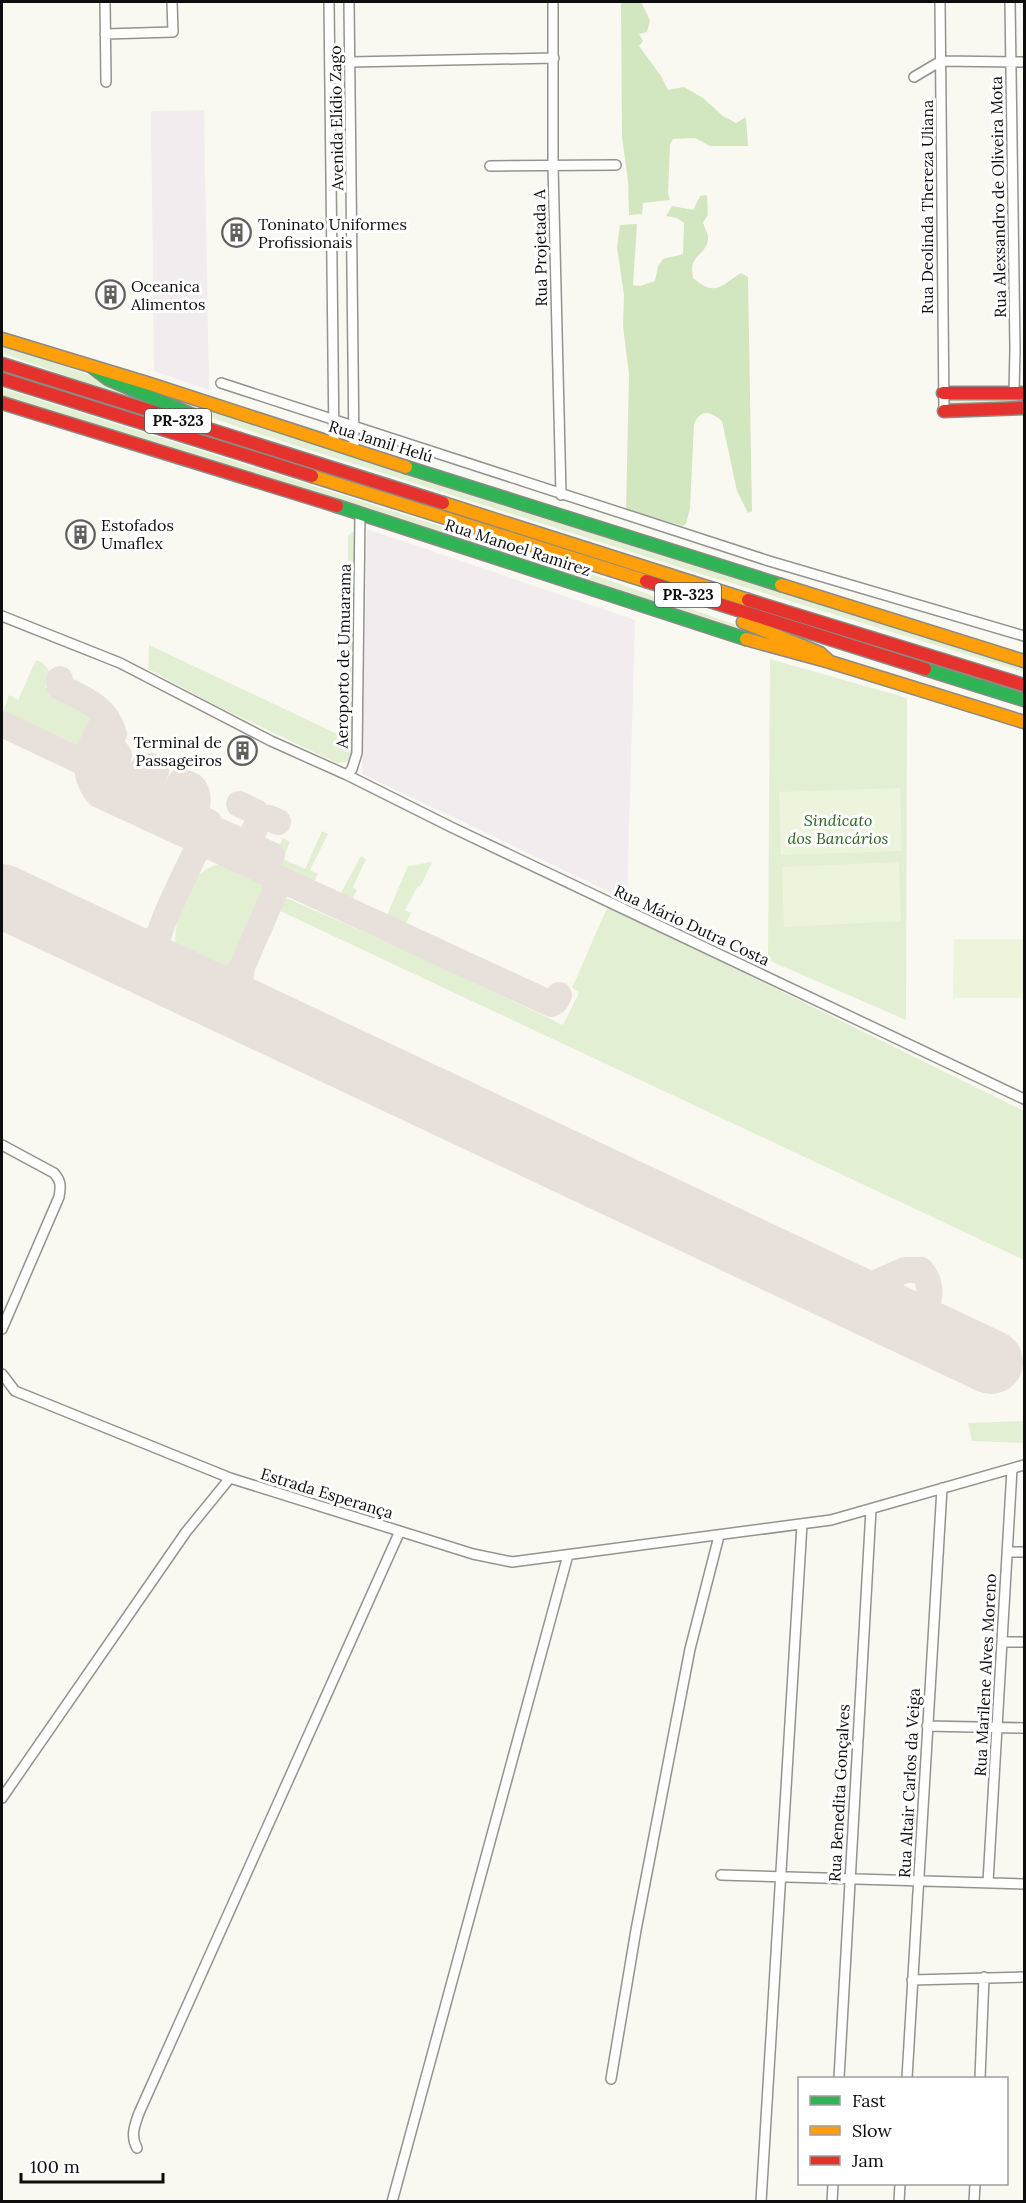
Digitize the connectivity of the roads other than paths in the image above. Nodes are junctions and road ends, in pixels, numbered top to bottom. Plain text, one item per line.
1 (105, 2) edge
2 (172, 2) edge
3 (329, 2) edge
4 (349, 2) edge
5 (553, 2) edge
6 (940, 2) edge
7 (1010, 2) edge
8 (105, 34) junction
9 (554, 58) junction
10 (941, 61) junction
11 (350, 62) junction
12 (1024, 62) edge
13 (1011, 63) junction
14 (914, 77) dead end
15 (106, 82) dead end
16 (616, 165) dead end
17 (490, 166) dead end
18 (553, 166) junction
19 (331, 182) junction
20 (351, 183) junction
21 (2, 339) edge
22 (2, 364) edge
23 (92, 367) junction
24 (2, 379) edge
25 (221, 383) dead end
26 (944, 393) junction
27 (1019, 393) edge
28 (2, 403) edge
29 (1024, 408) edge
30 (944, 411) joint
31 (335, 419) junction
32 (353, 426) junction
33 (240, 440) junction
34 (334, 443) junction
35 (354, 449) junction
36 (561, 495) junction
37 (360, 513) junction
38 (695, 597) junction
39 (2, 616) edge
40 (1024, 636) edge
41 (1024, 661) edge
42 (830, 662) junction
43 (1024, 685) edge
44 (1024, 700) edge
45 (1024, 722) edge
46 (347, 775) junction
47 (1024, 1099) edge
48 (2, 1145) edge
49 (2, 1329) edge
50 (2, 1374) edge
51 (1024, 1465) edge
52 (1012, 1469) junction
53 (230, 1478) junction
54 (942, 1488) junction
55 (871, 1509) junction
56 (802, 1524) junction
57 (399, 1531) junction
58 (719, 1536) junction
59 (1008, 1552) junction
60 (1024, 1552) edge
61 (568, 1555) junction
62 (1002, 1642) junction
63 (1024, 1642) edge
64 (927, 1726) junction
65 (997, 1728) junction
66 (1024, 1728) edge
67 (2, 1798) edge
68 (721, 1875) dead end
69 (782, 1878) junction
70 (849, 1879) junction
71 (918, 1880) junction
72 (988, 1882) junction
73 (1024, 1884) edge
74 (984, 1977) junction
75 (1024, 1977) edge
76 (912, 1980) junction
77 (839, 2077) edge
78 (906, 2077) edge
79 (980, 2077) edge
80 (611, 2079) dead end
81 (137, 2148) dead end
82 (833, 2185) edge
83 (900, 2185) edge
84 (975, 2185) edge
85 (392, 2202) edge
86 (761, 2202) edge
87 (832, 2202) edge
88 (899, 2202) edge
89 (974, 2202) edge

1 - 8 street
2 - 8 street
3 - 19 street, Avenida Elídio Zago
4 - 11 street, Avenida Elídio Zago
5 - 9 street, Rua Projetada A
6 - 10 street, Rua Deolinda Thereza Uliana
7 - 13 street, Rua Alexsandro de Oliveira Mota
8 - 15 street
9 - 11 street
9 - 18 street, Rua Projetada A
10 - 13 street
10 - 14 street
10 - 26 street, Rua Deolinda Thereza Uliana
11 - 20 street, Avenida Elídio Zago
12 - 13 street
13 - 27 street, Rua Alexsandro de Oliveira Mota
16 - 18 street
17 - 18 street
18 - 36 street, Rua Projetada A
19 - 20 street
19 - 31 street, Avenida Elídio Zago
20 - 32 street, Avenida Elídio Zago
21 - 23 main road
22 - 33 main road, PR-323
23 - 33 main road
23 - 34 main road, Rua Jamil Helú
24 - 38 main road, PR-323
25 - 31 street
26 - 27 main road
26 - 30 street, Rua Deolinda Thereza Uliana
28 - 37 main road, Rua Manoel Ramirez
29 - 30 main road
31 - 32 street
31 - 34 street, Avenida Elídio Zago
32 - 35 street, Avenida Elídio Zago
32 - 36 street
33 - 43 main road, PR-323
34 - 35 main road, Rua Jamil Helú
35 - 41 main road, Rua Jamil Helú
36 - 40 street
37 - 42 main road, Rua Manoel Ramirez
37 - 46 street, Aeroporto de Umuarama
38 - 42 main road
38 - 44 main road, PR-323
39 - 46 street, Aeroporto de Umuarama
42 - 45 main road, Rua Manoel Ramirez
46 - 47 street, Rua Mário Dutra Costa
48 - 49 street
50 - 53 street, Estrada Esperança
51 - 52 street, Estrada Esperança
52 - 54 street, Estrada Esperança
52 - 59 street, Rua Marilene Alves Moreno
53 - 57 street, Estrada Esperança
53 - 67 street
54 - 55 street, Estrada Esperança
54 - 64 street, Rua Altair Carlos da Veiga
55 - 56 street, Estrada Esperança
55 - 70 street, Rua Benedita Gonçalves
56 - 58 street, Estrada Esperança
56 - 69 street
57 - 61 street, Estrada Esperança
57 - 81 street
58 - 61 street, Estrada Esperança
58 - 80 street
59 - 60 street
59 - 62 street, Rua Marilene Alves Moreno
61 - 85 street
62 - 63 street
62 - 65 street, Rua Marilene Alves Moreno
64 - 65 street
64 - 71 street, Rua Altair Carlos da Veiga
65 - 66 street
65 - 72 street, Rua Marilene Alves Moreno
68 - 69 street
69 - 70 street
69 - 86 street
70 - 71 street
70 - 77 street, Rua Benedita Gonçalves
71 - 72 street
71 - 76 street, Rua Altair Carlos da Veiga
72 - 73 street
74 - 75 street
74 - 76 street
74 - 79 street
76 - 78 street, Rua Altair Carlos da Veiga
82 - 87 street
83 - 88 street
84 - 89 street

